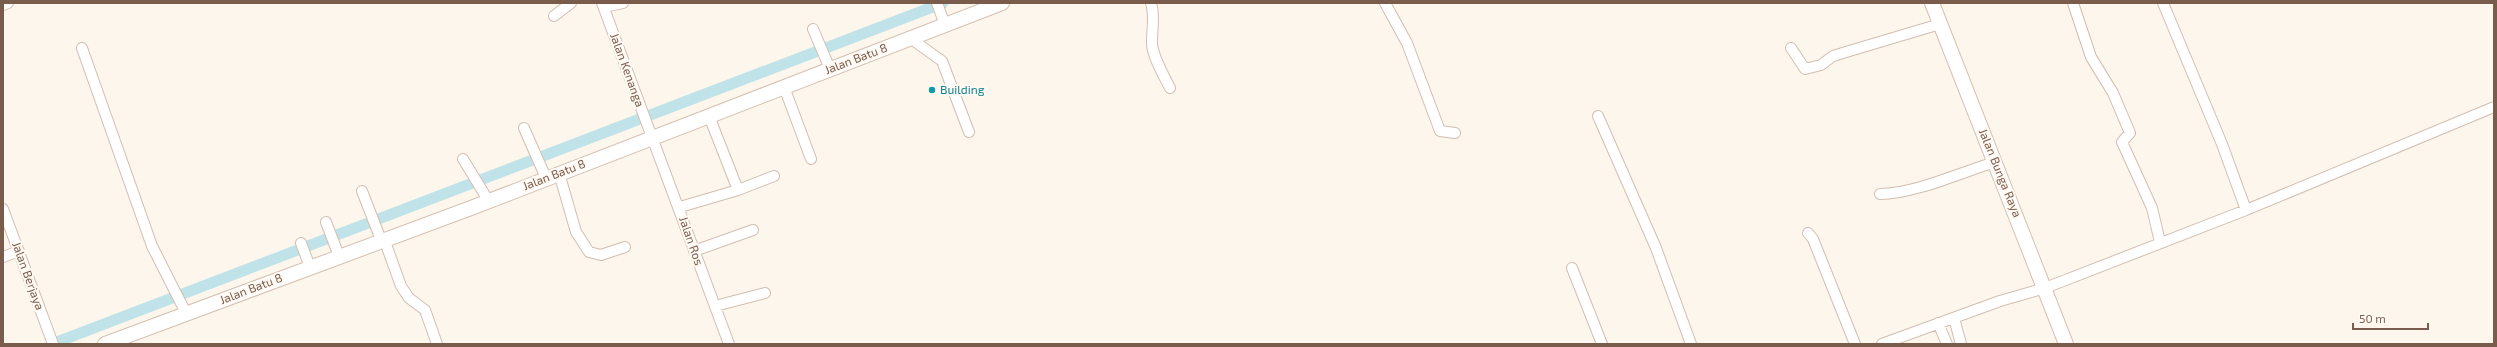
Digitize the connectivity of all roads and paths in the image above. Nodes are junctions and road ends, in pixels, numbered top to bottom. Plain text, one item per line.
1 (8, 3) edge
2 (571, 3) edge
3 (623, 3) edge
4 (937, 3) edge
5 (1002, 3) edge
6 (1151, 3) edge
7 (1385, 3) edge
8 (1932, 3) edge
9 (2073, 3) edge
10 (2163, 3) edge
11 (3, 5) edge
12 (603, 5) edge
13 (978, 7) edge
14 (554, 16) dead end
15 (943, 19) junction
16 (1940, 24) junction
17 (813, 29) dead end
18 (910, 38) junction
19 (82, 48) dead end
20 (1791, 48) dead end
21 (828, 64) junction
22 (784, 87) junction
23 (1170, 88) dead end
24 (2494, 108) edge
25 (709, 116) junction
26 (1598, 116) dead end
27 (524, 128) dead end
28 (969, 132) dead end
29 (1455, 132) dead end
30 (650, 134) junction
31 (463, 159) dead end
32 (811, 159) dead end
33 (1995, 162) junction
34 (549, 174) junction
35 (774, 176) dead end
36 (738, 190) junction
37 (362, 191) dead end
38 (1880, 194) dead end
39 (486, 195) junction
40 (680, 207) junction
41 (3, 209) edge
42 (2246, 210) junction
43 (326, 222) dead end
44 (754, 230) dead end
45 (1808, 233) dead end
46 (382, 240) junction
47 (2160, 242) junction
48 (625, 247) dead end
49 (303, 248) dead end
50 (337, 251) junction
51 (694, 251) junction
52 (19, 252) junction
53 (3, 257) edge
54 (310, 267) junction
55 (1572, 268) dead end
56 (2045, 288) junction
57 (765, 293) dead end
58 (715, 306) junction
59 (183, 307) junction
60 (1954, 318) junction
61 (1938, 323) junction
62 (53, 344) edge
63 (105, 344) edge
64 (437, 344) edge
65 (729, 344) edge
66 (1602, 344) edge
67 (1691, 344) edge
68 (1855, 344) edge
69 (1882, 344) edge
70 (1947, 344) edge
71 (1961, 344) edge
72 (2066, 344) edge

1 - 11 street
2 - 14 street
3 - 12 street
4 - 15 street
5 - 13 street, Jalan Batu 8
6 - 23 street
7 - 29 street
8 - 16 street, Jalan Bunga Raya
9 - 47 street
10 - 42 street
12 - 30 street, Jalan Kenanga
13 - 15 street, Jalan Batu 8
15 - 18 street, Jalan Batu 8
16 - 20 street
16 - 33 street, Jalan Bunga Raya
17 - 21 street
18 - 21 street, Jalan Batu 8
18 - 28 street
19 - 59 street
21 - 22 street, Jalan Batu 8
22 - 25 street, Jalan Batu 8
22 - 32 street
24 - 42 street
25 - 30 street, Jalan Batu 8
25 - 36 street
26 - 67 street
27 - 34 street
30 - 34 street, Jalan Batu 8
30 - 40 street, Jalan Ros
31 - 39 street
33 - 38 street
33 - 56 street, Jalan Bunga Raya
34 - 39 street, Jalan Batu 8
34 - 48 street
35 - 36 street
36 - 40 street
37 - 46 street
39 - 46 street, Jalan Batu 8
40 - 51 street, Jalan Ros
41 - 52 street, Jalan Berjaya
42 - 47 street
43 - 50 street
44 - 51 street
45 - 68 street
46 - 50 street, Jalan Batu 8
46 - 64 street
47 - 56 street
49 - 54 street
50 - 54 street, Jalan Batu 8
51 - 58 street, Jalan Ros
52 - 53 street
52 - 62 street, Jalan Berjaya
54 - 59 street, Jalan Batu 8
55 - 66 street
56 - 60 street
56 - 72 street, Jalan Bunga Raya
57 - 58 street
58 - 65 street, Jalan Ros
59 - 63 street, Jalan Batu 8
60 - 61 street
60 - 71 street
61 - 69 street
61 - 70 street

